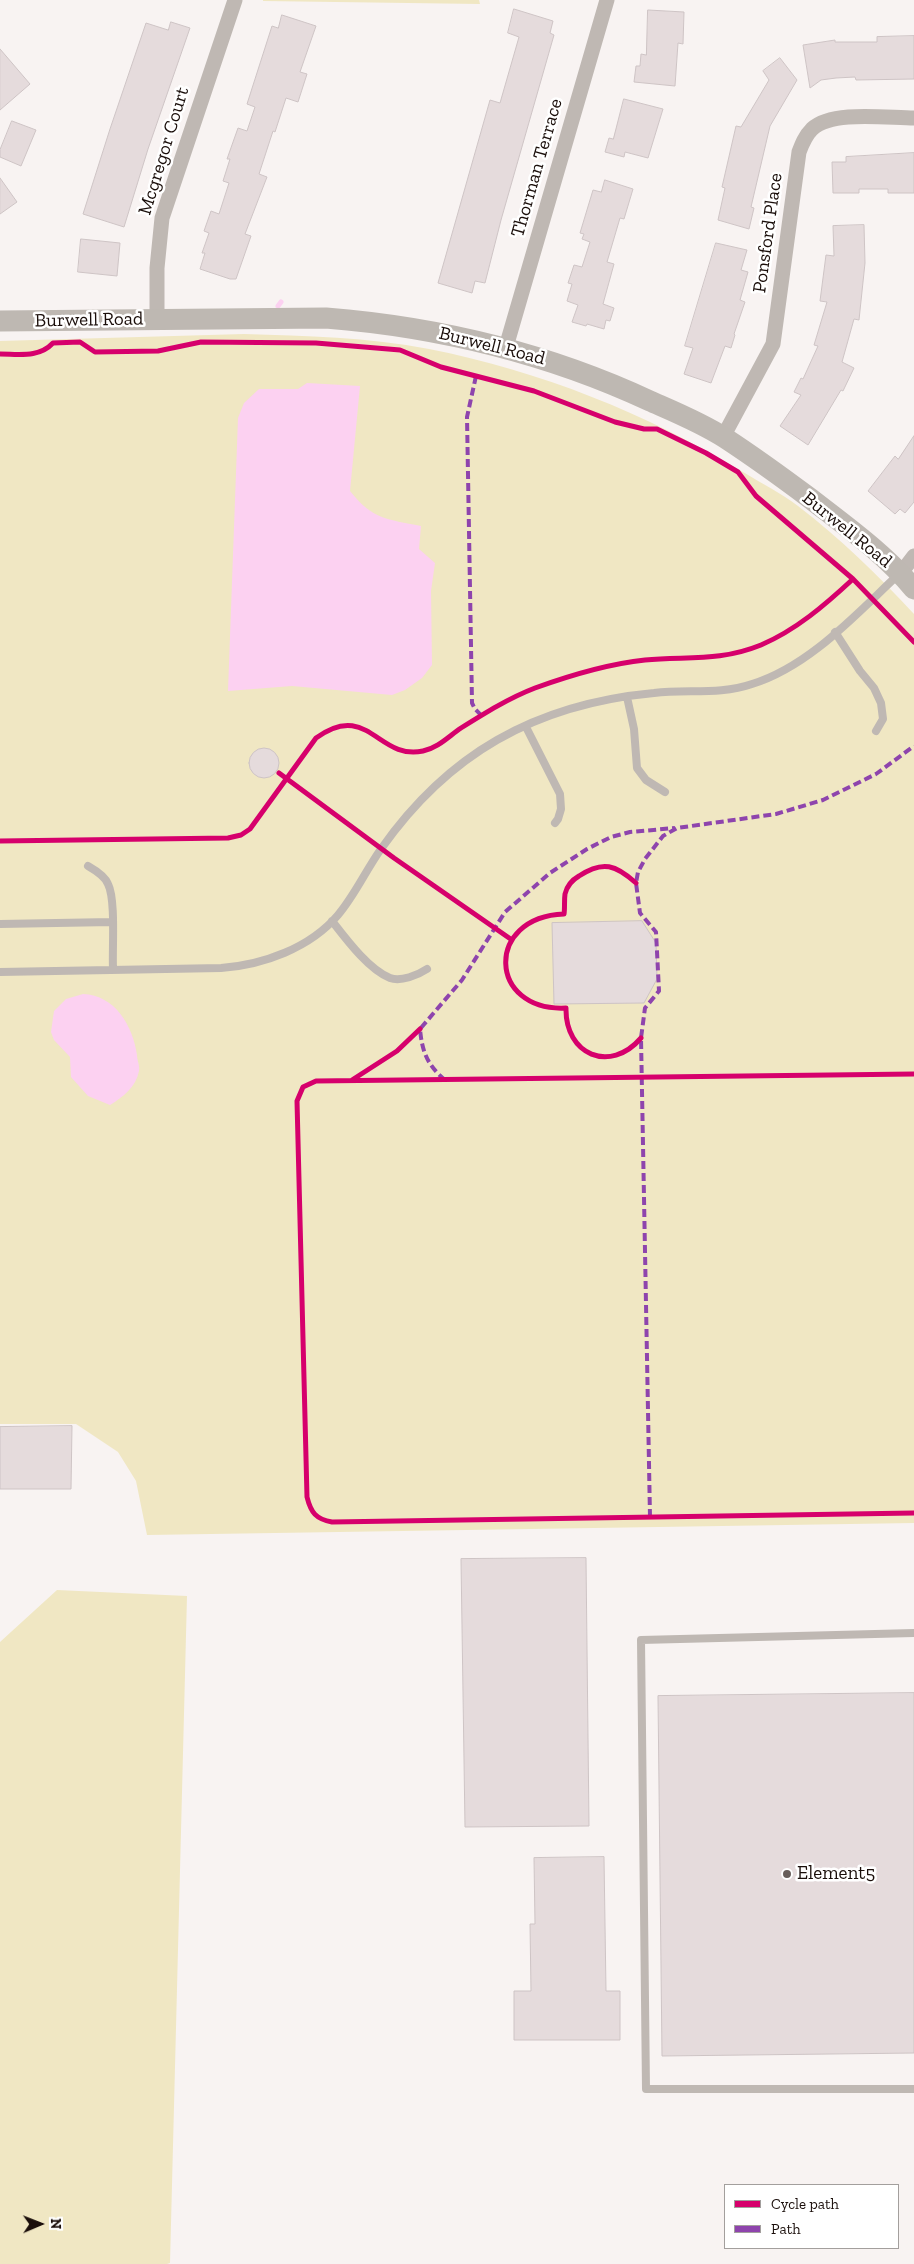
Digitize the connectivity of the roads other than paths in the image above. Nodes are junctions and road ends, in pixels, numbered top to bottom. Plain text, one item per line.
1 (235, 0) edge
2 (607, 0) edge
3 (914, 118) edge
4 (157, 319) junction
5 (0, 321) edge
6 (506, 347) junction
7 (723, 437) junction
8 (914, 556) edge
9 (907, 581) edge
10 (835, 632) junction
11 (627, 697) junction
12 (526, 727) junction
13 (876, 731) dead end
14 (665, 792) dead end
15 (555, 823) dead end
16 (88, 866) dead end
17 (112, 922) junction
18 (332, 922) junction
19 (0, 924) edge
20 (427, 968) dead end
21 (113, 969) junction
22 (0, 972) edge
23 (914, 1633) edge
24 (914, 2089) edge

1 - 4 street, Mcgregor Court
2 - 6 street, Thorman Terrace
3 - 7 street, Ponsford Place
4 - 5 main road, Burwell Road
4 - 6 main road, Burwell Road
6 - 7 main road, Burwell Road
7 - 9 main road, Burwell Road
8 - 9 street
9 - 10 lane
10 - 11 lane
10 - 13 lane
11 - 12 lane
11 - 14 lane
12 - 15 lane
12 - 18 lane
16 - 17 lane
17 - 19 lane
17 - 21 lane
18 - 20 lane
18 - 21 lane
21 - 22 lane
23 - 24 lane

